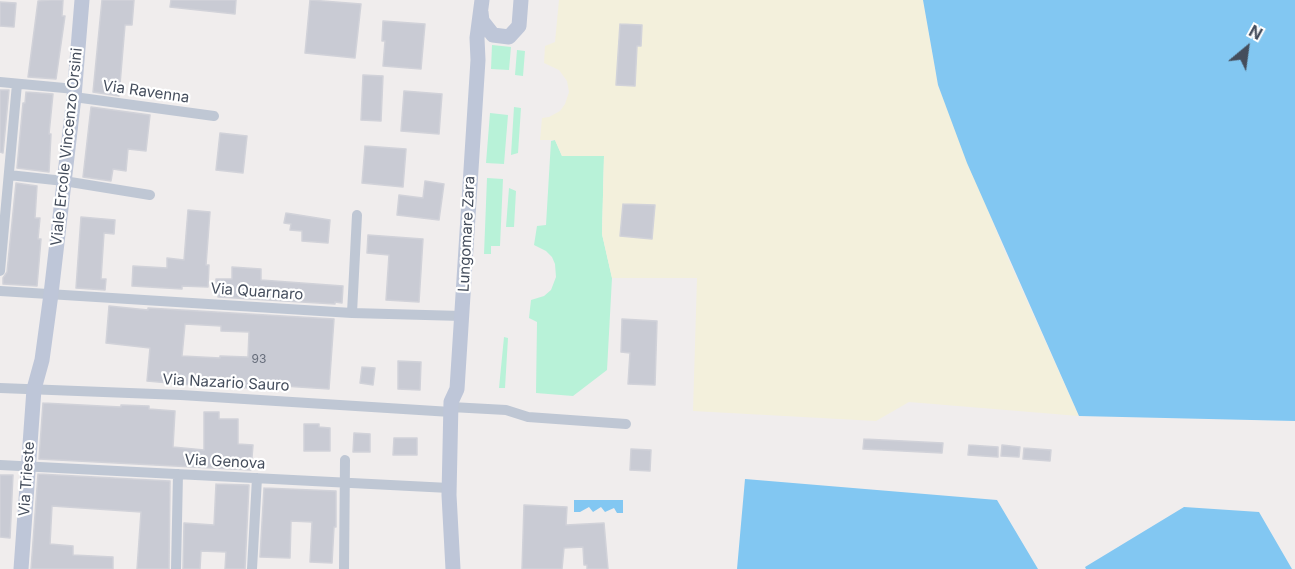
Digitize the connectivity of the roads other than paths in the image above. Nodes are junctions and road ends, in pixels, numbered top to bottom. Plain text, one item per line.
1 (82, 0) edge
2 (521, 0) edge
3 (481, 4) edge
4 (493, 35) junction
5 (478, 60) junction
6 (0, 82) edge
7 (17, 84) junction
8 (74, 93) junction
9 (214, 116) dead end
10 (9, 176) junction
11 (64, 182) junction
12 (150, 195) dead end
13 (357, 216) dead end
14 (0, 264) edge
15 (0, 271) edge
16 (0, 291) edge
17 (51, 294) junction
18 (352, 313) junction
19 (462, 316) junction
20 (36, 383) junction
21 (0, 388) edge
22 (451, 409) junction
23 (626, 424) dead end
24 (345, 460) dead end
25 (0, 465) edge
26 (28, 466) junction
27 (178, 474) junction
28 (257, 478) junction
29 (346, 483) junction
30 (449, 488) junction
31 (21, 569) edge
32 (176, 569) edge
33 (252, 569) edge
34 (344, 569) edge
35 (453, 569) edge

1 - 8 street, Viale Ercole Vincenzo Orsini
2 - 4 street
3 - 4 street, Lungomare Zara
3 - 5 street, Lungomare Zara
4 - 5 street, Lungomare Zara
5 - 19 street, Lungomare Zara
6 - 7 street, Via Ravenna
7 - 8 street, Via Ravenna
7 - 10 street
8 - 9 street, Via Ravenna
8 - 11 street, Viale Ercole Vincenzo Orsini
10 - 11 street
10 - 14 street
11 - 12 street
11 - 17 street, Viale Ercole Vincenzo Orsini
13 - 18 street
14 - 15 street
16 - 17 street, Via Quarnaro
17 - 18 street, Via Quarnaro
17 - 20 street, Viale Ercole Vincenzo Orsini
18 - 19 street, Via Quarnaro
19 - 22 street, Lungomare Zara
20 - 21 street, Via Nazario Sauro
20 - 22 street, Via Nazario Sauro
20 - 26 street, Via Trieste
22 - 23 street
22 - 30 street, Lungomare Zara
24 - 29 street
25 - 26 street, Via Genova
26 - 27 street, Via Genova
26 - 31 street, Via Trieste
27 - 28 street, Via Genova
27 - 32 street
28 - 29 street, Via Genova
28 - 33 street
29 - 30 street, Via Genova
29 - 34 street
30 - 35 street, Lungomare Zara

